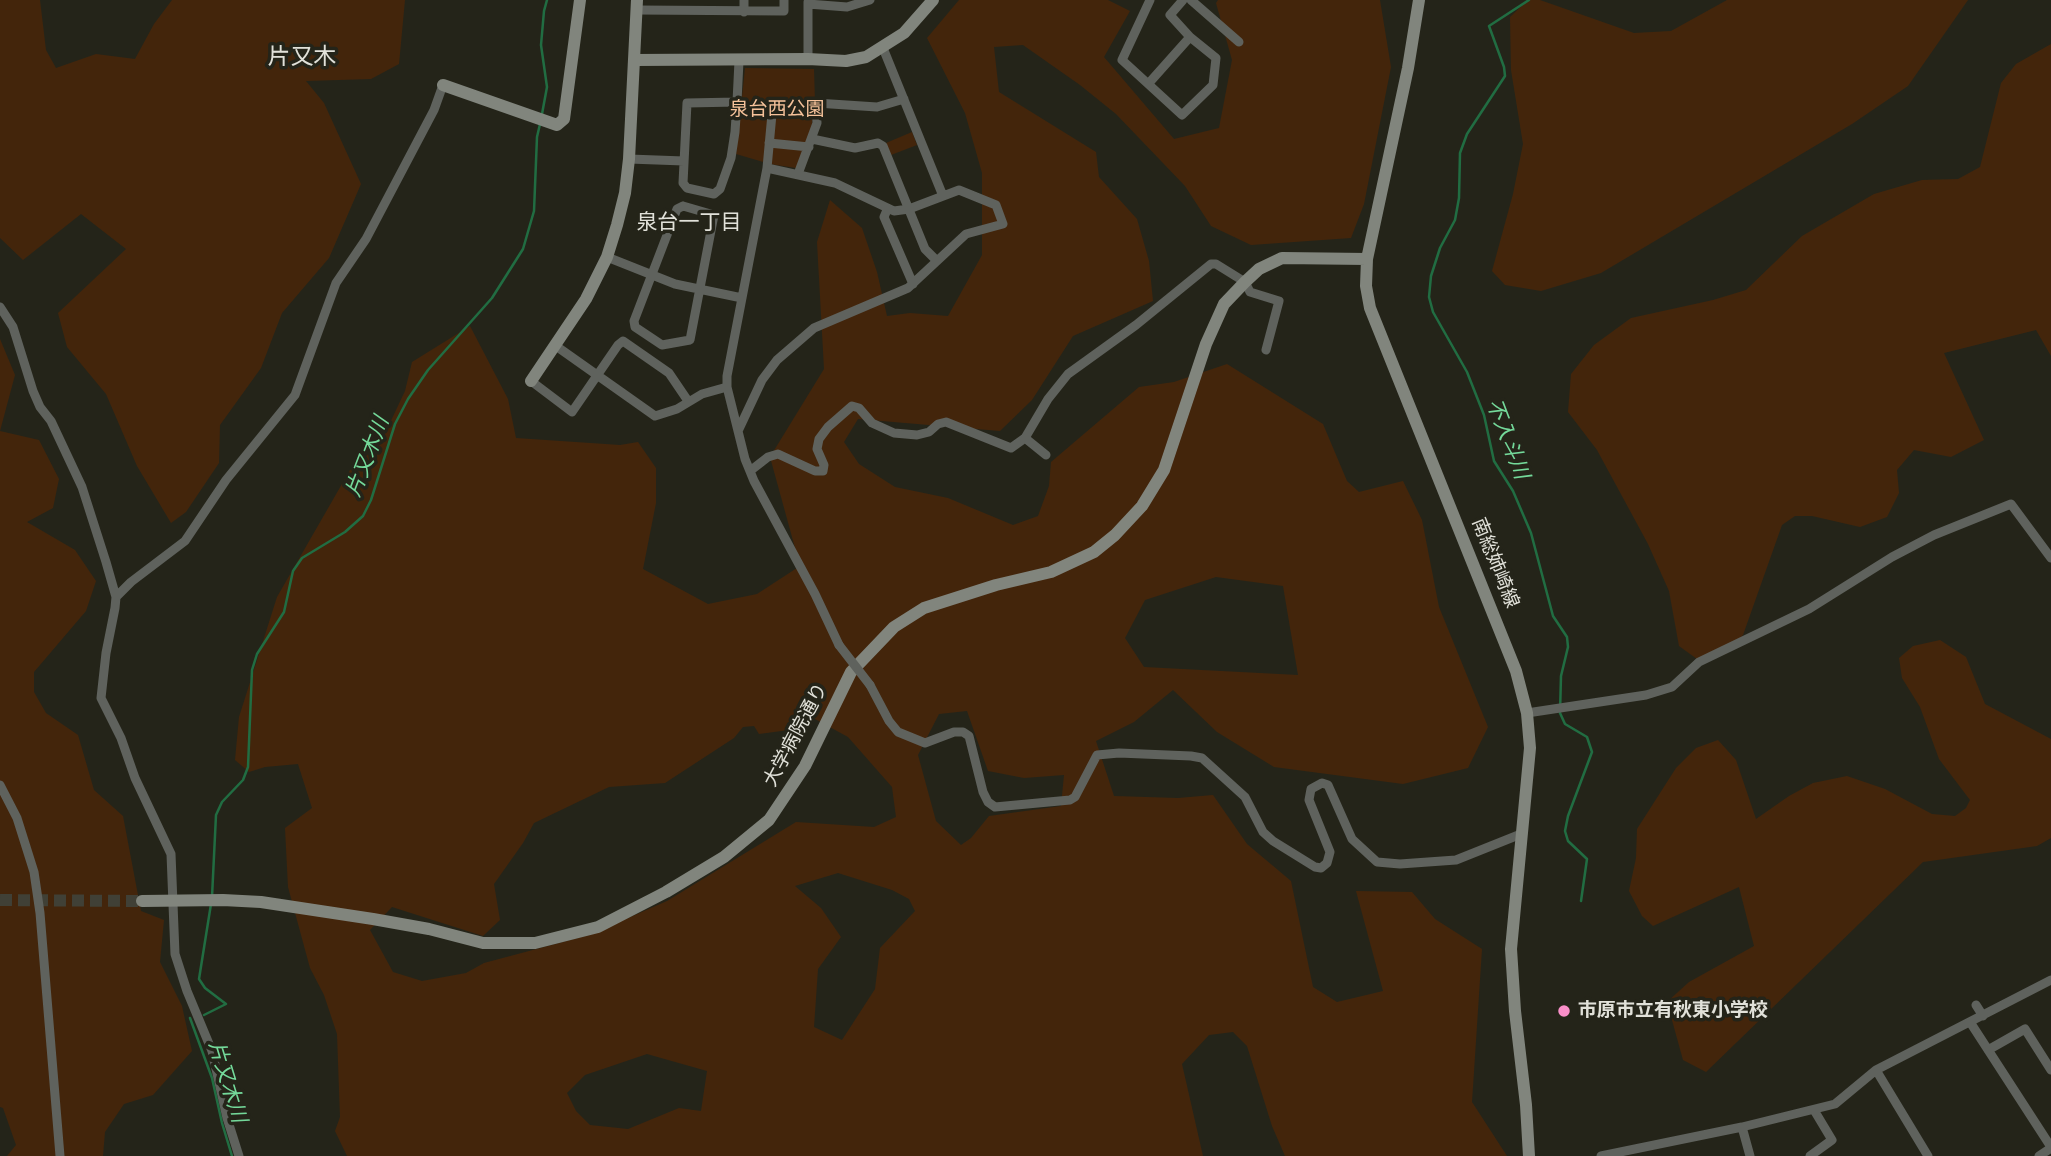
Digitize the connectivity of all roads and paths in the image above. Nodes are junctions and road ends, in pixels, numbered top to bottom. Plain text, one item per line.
1 (580, 0) edge
2 (744, 0) edge
3 (784, 0) edge
4 (870, 0) edge
5 (933, 0) edge
6 (1150, 0) edge
7 (1183, 0) edge
8 (1191, 0) edge
9 (1419, 0) edge
10 (808, 2) edge
11 (637, 5) edge
12 (744, 12) junction
13 (1190, 37) junction
14 (1239, 42) dead end
15 (883, 48) junction
16 (808, 59) junction
17 (635, 60) junction
18 (739, 61) junction
19 (1149, 83) junction
20 (443, 85) joint
21 (904, 99) junction
22 (737, 103) junction
23 (772, 114) dead end
24 (769, 142) junction
25 (811, 143) junction
26 (629, 159) junction
27 (684, 161) junction
28 (767, 168) junction
29 (798, 174) junction
30 (943, 196) junction
31 (909, 209) junction
32 (887, 210) junction
33 (607, 257) junction
34 (1367, 259) junction
35 (937, 261) junction
36 (652, 276) junction
37 (1245, 282) junction
38 (914, 284) junction
39 (700, 290) junction
40 (741, 298) junction
41 (0, 307) edge
42 (556, 346) junction
43 (1266, 350) dead end
44 (597, 376) junction
45 (531, 381) joint
46 (727, 387) junction
47 (688, 401) junction
48 (738, 431) junction
49 (1025, 438) junction
50 (1046, 455) dead end
51 (750, 471) junction
52 (2051, 558) edge
53 (116, 597) junction
54 (1527, 713) junction
55 (0, 785) edge
56 (1521, 834) junction
57 (172, 900) junction
58 (142, 901) tunnel mouth
59 (2051, 980) edge
60 (1976, 1005) dead end
61 (1983, 1016) junction
62 (1970, 1022) junction
63 (1988, 1050) junction
64 (1876, 1070) junction
65 (2051, 1070) edge
66 (1814, 1110) junction
67 (1742, 1127) junction
68 (2051, 1148) edge
69 (1606, 1155) edge
70 (1925, 1155) edge
71 (60, 1156) edge
72 (239, 1156) edge
73 (1529, 1156) edge
74 (1750, 1156) edge
75 (1810, 1156) edge
76 (2039, 1156) edge

1 - 20 street
2 - 12 street
3 - 12 street
4 - 10 street
5 - 15 street
6 - 19 street
7 - 13 street
8 - 14 street
9 - 34 street, 南総姉崎線
10 - 16 street
11 - 12 street
11 - 17 street
13 - 19 street
13 - 19 street
15 - 16 street
15 - 21 street
16 - 18 street
17 - 18 street
17 - 26 street
18 - 22 street
20 - 53 street
21 - 25 street
21 - 30 street
22 - 27 street
22 - 27 street
23 - 24 street
24 - 25 street
24 - 28 street
25 - 29 street
25 - 31 street
26 - 27 street
26 - 33 street
28 - 29 street
28 - 40 street
29 - 32 street
30 - 31 street
30 - 35 street
31 - 32 street
31 - 35 street
32 - 38 street
33 - 36 street
33 - 42 street
34 - 37 street, 大学病院通り
34 - 54 street, 南総姉崎線
35 - 38 street
36 - 39 street
36 - 39 street
36 - 39 street
37 - 43 street
37 - 49 street
37 - 57 street, 大学病院通り
38 - 48 street
39 - 40 street
40 - 46 street
41 - 53 street
42 - 44 street
42 - 45 street
44 - 45 street
44 - 47 street
44 - 47 street
46 - 47 street
46 - 48 street
48 - 51 street
49 - 50 street
49 - 51 street
51 - 56 street, bridge
52 - 54 street
53 - 57 street
54 - 56 street, 南総姉崎線
55 - 71 street
56 - 73 street, 南総姉崎線
57 - 58 street, 大学病院通り
57 - 72 street
59 - 61 street
60 - 61 street
61 - 62 street
62 - 63 street
62 - 64 street
63 - 65 street
63 - 68 street
64 - 66 street
64 - 70 street
66 - 67 street
66 - 75 street
67 - 69 street
67 - 74 street
68 - 76 street

